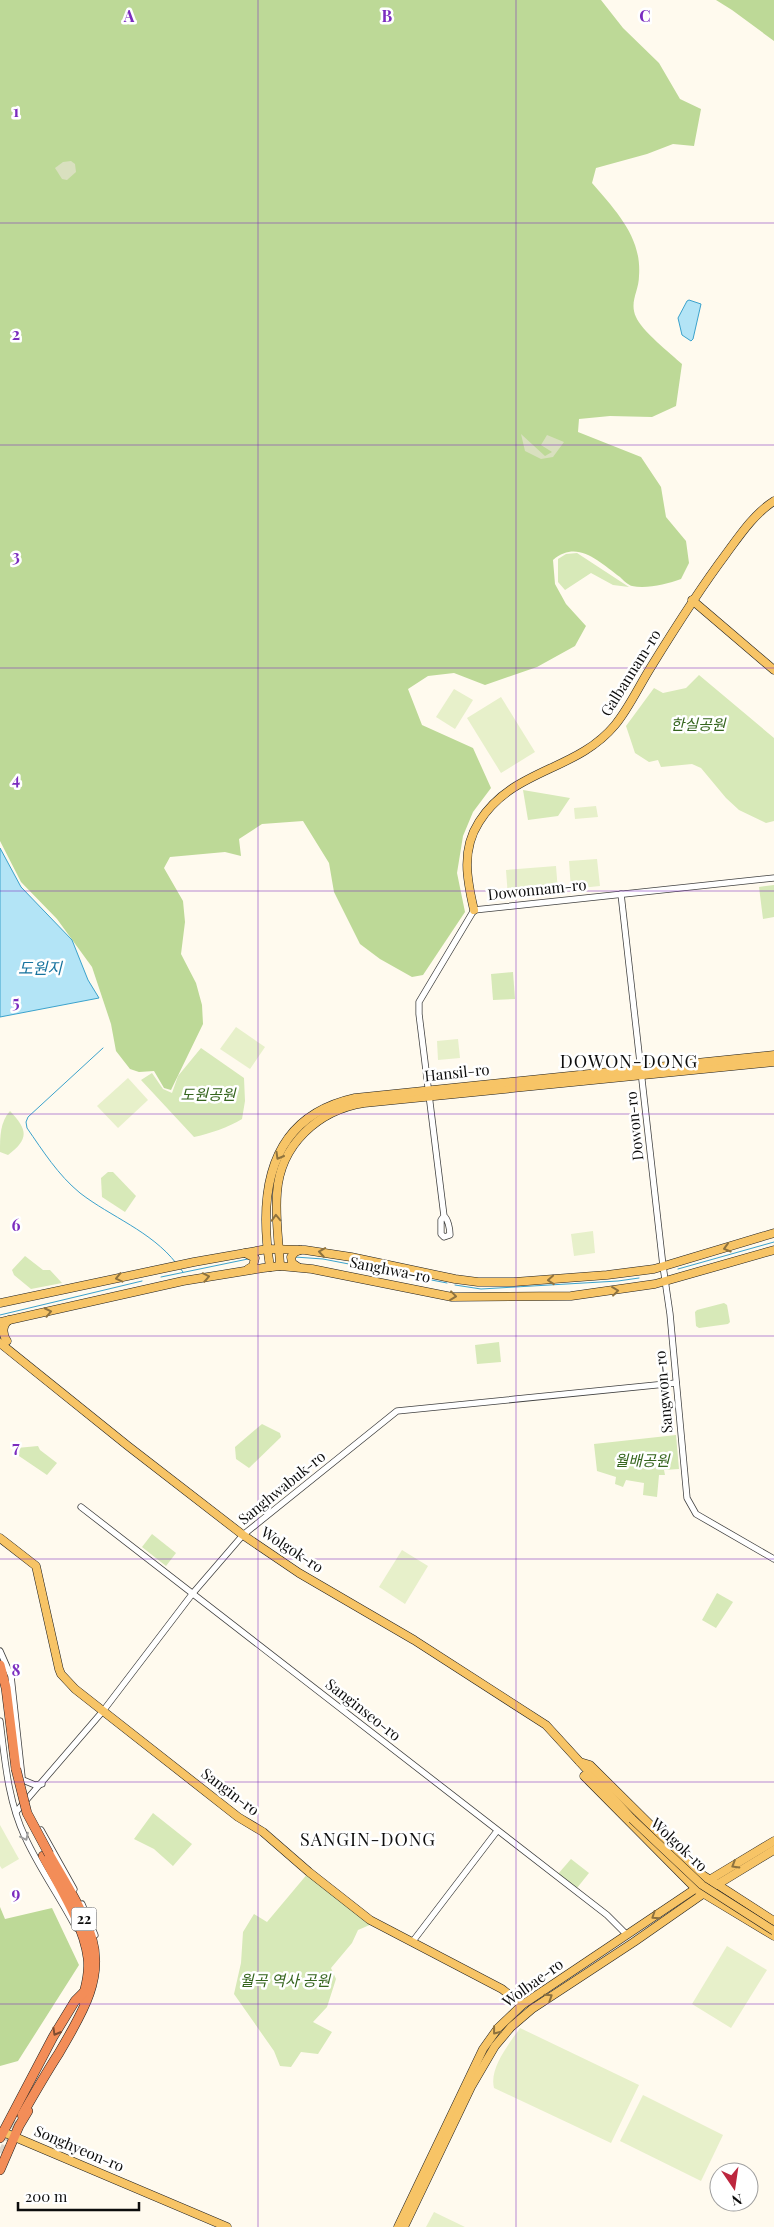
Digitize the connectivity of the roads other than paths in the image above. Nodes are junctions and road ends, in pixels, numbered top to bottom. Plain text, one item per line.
1 (774, 501) edge
2 (692, 600) junction
3 (774, 670) edge
4 (774, 878) edge
5 (621, 894) junction
6 (474, 910) junction
7 (774, 1055) edge
8 (774, 1062) edge
9 (641, 1071) junction
10 (428, 1094) junction
11 (444, 1216) dead end
12 (774, 1233) edge
13 (267, 1249) junction
14 (280, 1249) junction
15 (302, 1250) junction
16 (774, 1250) edge
17 (245, 1252) junction
18 (680, 1262) junction
19 (280, 1266) junction
20 (663, 1266) junction
21 (270, 1267) junction
22 (298, 1267) junction
23 (167, 1268) junction
24 (248, 1270) junction
25 (637, 1271) junction
26 (685, 1276) junction
27 (666, 1282) junction
28 (167, 1285) junction
29 (638, 1288) junction
30 (0, 1303) edge
31 (3, 1321) edge
32 (3, 1342) edge
33 (676, 1383) junction
34 (81, 1507) dead end
35 (243, 1535) junction
36 (0, 1538) edge
37 (774, 1559) edge
38 (193, 1593) junction
39 (0, 1651) edge
40 (0, 1665) edge
41 (0, 1679) edge
42 (103, 1711) junction
43 (0, 1722) edge
44 (580, 1762) junction
45 (16, 1775) junction
46 (42, 1784) junction
47 (27, 1801) junction
48 (16, 1812) junction
49 (634, 1817) junction
50 (497, 1831) junction
51 (774, 1842) edge
52 (774, 1850) edge
53 (713, 1883) junction
54 (699, 1892) junction
55 (774, 1921) edge
56 (774, 1925) edge
57 (774, 1931) edge
58 (627, 1935) junction
59 (774, 1936) edge
60 (413, 1941) junction
61 (87, 1992) junction
62 (522, 2005) junction
63 (19, 2114) tunnel mouth
64 (2, 2135) edge
65 (15, 2137) junction
66 (0, 2170) edge
67 (227, 2227) edge
68 (398, 2227) edge
69 (404, 2227) edge

1 - 2 main road, Galbannam-ro
2 - 3 main road
2 - 6 main road, Galbannam-ro
4 - 5 street, Dowonnam-ro
5 - 6 street, Dowonnam-ro
5 - 9 street, Dowon-ro
6 - 10 street, Dowonnam-ro
7 - 9 main road, Hansil-ro
8 - 9 main road, Hansil-ro
9 - 10 main road, Hansil-ro
9 - 20 street, Dowon-ro
10 - 11 street, Dowonnam-ro
10 -> 13 main road, Hansil-ro
14 -> 10 main road, Hansil-ro
12 -> 18 main road, Sanghwa-ro
13 - 14 main road, Sanghwa-ro
13 - 17 main road, Sanghwa-ro
13 - 21 main road, Hansil-ro
14 - 15 main road, Sanghwa-ro
14 - 19 main road, Hansil-ro
15 - 22 main road
25 -> 15 main road, Sanghwa-ro
16 - 26 main road, Sanghwa-ro
17 - 23 main road, Sanghwa-ro
17 - 24 main road
18 - 20 main road, Sanghwa-ro
18 - 26 main road
19 - 21 main road, Sanghwa-ro
19 - 22 main road, Sanghwa-ro
20 - 25 main road, Sanghwa-ro
20 - 27 street, Sangwon-ro
21 - 24 main road, Sanghwa-ro
22 -> 29 main road, Sanghwa-ro
23 - 28 main road
23 -> 30 main road, Sanghwa-ro
28 -> 24 main road, Sanghwa-ro
25 - 29 main road
26 - 27 main road, Sanghwa-ro
27 - 29 main road, Sanghwa-ro
27 - 33 street, Sangwon-ro
31 -> 28 main road, Sanghwa-ro
31 - 32 main road
32 - 35 main road, Wolgok-ro
33 - 35 street, Sanghwabuk-ro
33 - 37 street, Sangwon-ro
34 - 38 street, Sanginseo-ro
35 - 38 street, Sanghwabuk-ro
35 - 44 main road, Wolgok-ro
36 - 42 main road, Sangin-ro
38 - 42 street, Sanghwabuk-ro
38 - 50 street, Sanginseo-ro
39 - 45 street
40 - 45 highway, 22
41 - 45 highway, 22
42 - 46 street, Sanghwabuk-ro
42 - 60 main road, Sangin-ro
43 - 45 street
44 - 49 main road, Wolgok-ro
44 - 53 main road
44 - 54 main road
45 - 46 street
45 - 47 street
45 - 48 street
45 - 61 highway, 22
46 - 47 street, Sanghwabuk-ro
47 - 48 street, Sanghwabuk-ro
47 - 61 street
48 -> 61 street
49 - 56 main road, Wolgok-ro, bridge
49 - 57 main road, Wolgok-ro, bridge
50 - 58 street, Sanginseo-ro
50 - 60 street
51 -> 53 main road, Wolbae-ro
52 - 53 main road, Wolbae-ro
53 - 54 main road, Wolbae-ro
53 - 55 main road
54 -> 58 main road, Wolbae-ro
54 - 59 main road
69 -> 54 main road, Wolbae-ro
58 - 62 main road, Wolbae-ro
60 - 62 main road, Sangin-ro
61 - 63 highway, 22
61 -> 64 highway
61 - 65 highway
62 -> 68 main road, Wolbae-ro
64 - 65 main road, Songhyeon-ro
65 - 66 highway
65 - 67 main road, Songhyeon-ro

